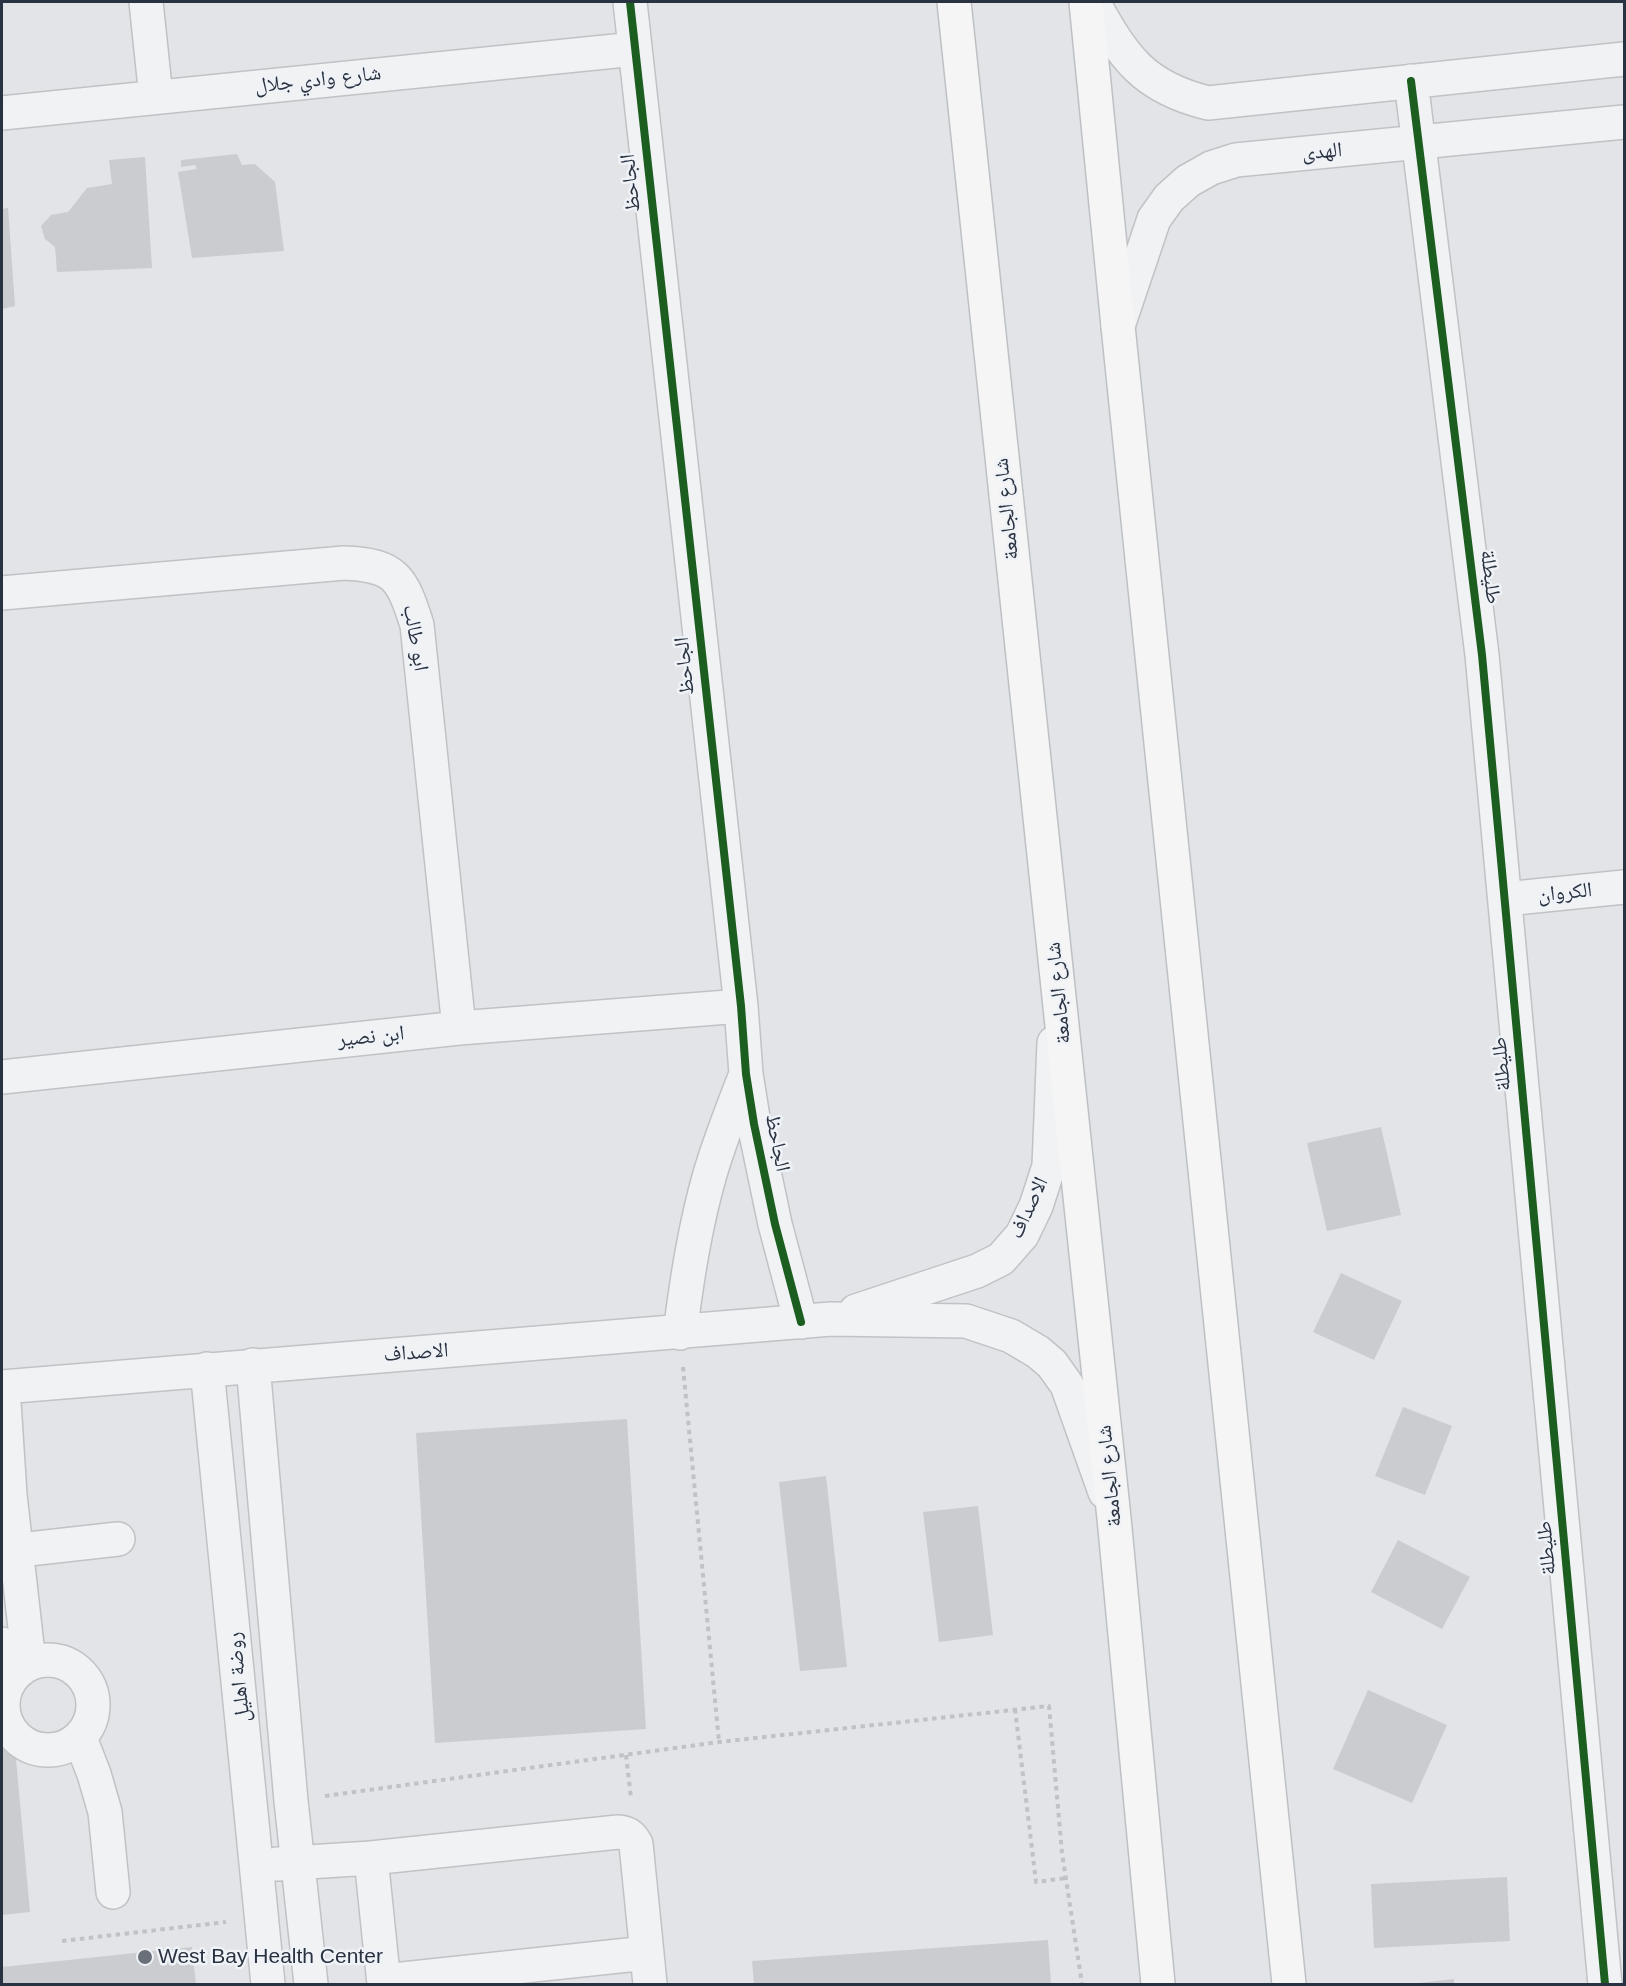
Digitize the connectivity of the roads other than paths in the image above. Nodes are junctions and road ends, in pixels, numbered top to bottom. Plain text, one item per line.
1 (146, 2) edge
2 (630, 2) edge
3 (954, 2) edge
4 (1086, 2) edge
5 (1093, 2) edge
6 (634, 49) junction
7 (1624, 59) edge
8 (1411, 81) junction
9 (156, 97) junction
10 (2, 113) edge
11 (1624, 122) edge
12 (1419, 143) junction
13 (1118, 326) junction
14 (2, 593) edge
15 (1624, 887) edge
16 (1505, 899) junction
17 (1057, 974) junction
18 (741, 1006) junction
19 (459, 1028) junction
20 (746, 1074) junction
21 (2, 1077) edge
22 (816, 1320) junction
23 (680, 1333) junction
24 (253, 1365) junction
25 (207, 1369) junction
26 (2, 1387) edge
27 (1114, 1518) junction
28 (118, 1539) dead end
29 (9, 1551) edge
30 (277, 1634) junction
31 (234, 1635) junction
32 (11, 1658) edge
33 (80, 1738) junction
34 (372, 1866) junction
35 (298, 1872) junction
36 (259, 1875) junction
37 (112, 1893) dead end
38 (649, 1969) edge
39 (384, 1983) edge
40 (268, 1984) edge
41 (311, 1984) edge
42 (1158, 1984) edge
43 (1289, 1984) edge
44 (1605, 1984) edge

1 - 9 street
2 - 6 street, الجاحظ
3 - 17 main road, شارع الجامعة
4 - 13 main road
5 - 8 street
6 - 9 street, شارع وادي جلال
6 - 18 street, الجاحظ
7 - 8 street
8 - 12 street, طليطلة
9 - 10 street, شارع وادي جلال
11 - 12 street, الهدى
12 - 13 street, الهدى
12 - 16 street, طليطلة
13 - 43 main road
14 - 19 street, ابو طالب
15 - 16 street, الكروان
16 - 44 street, طليطلة
17 - 22 street, الاصداف
17 - 27 main road, شارع الجامعة
18 - 19 street, ابن نصير
18 - 20 street, الجاحظ
19 - 21 street, ابن نصير
20 - 22 street, الجاحظ
20 - 23 street, الجاحظ
22 - 23 street, الاصداف
22 - 27 street, الاصداف
23 - 24 street, الاصداف
24 - 25 street, الاصداف
24 - 30 street
25 - 26 street, الاصداف
25 - 31 street, روضة اهليل
26 - 29 street
27 - 42 main road, شارع الجامعة
28 - 29 street
29 - 32 street
30 - 31 street
30 - 35 street
31 - 36 street, روضة اهليل
32 - 33 street
32 - 33 street
33 - 37 street
34 - 35 street
34 - 38 street
34 - 39 street
35 - 36 street
35 - 41 street
36 - 40 street, روضة اهليل
38 - 39 street

